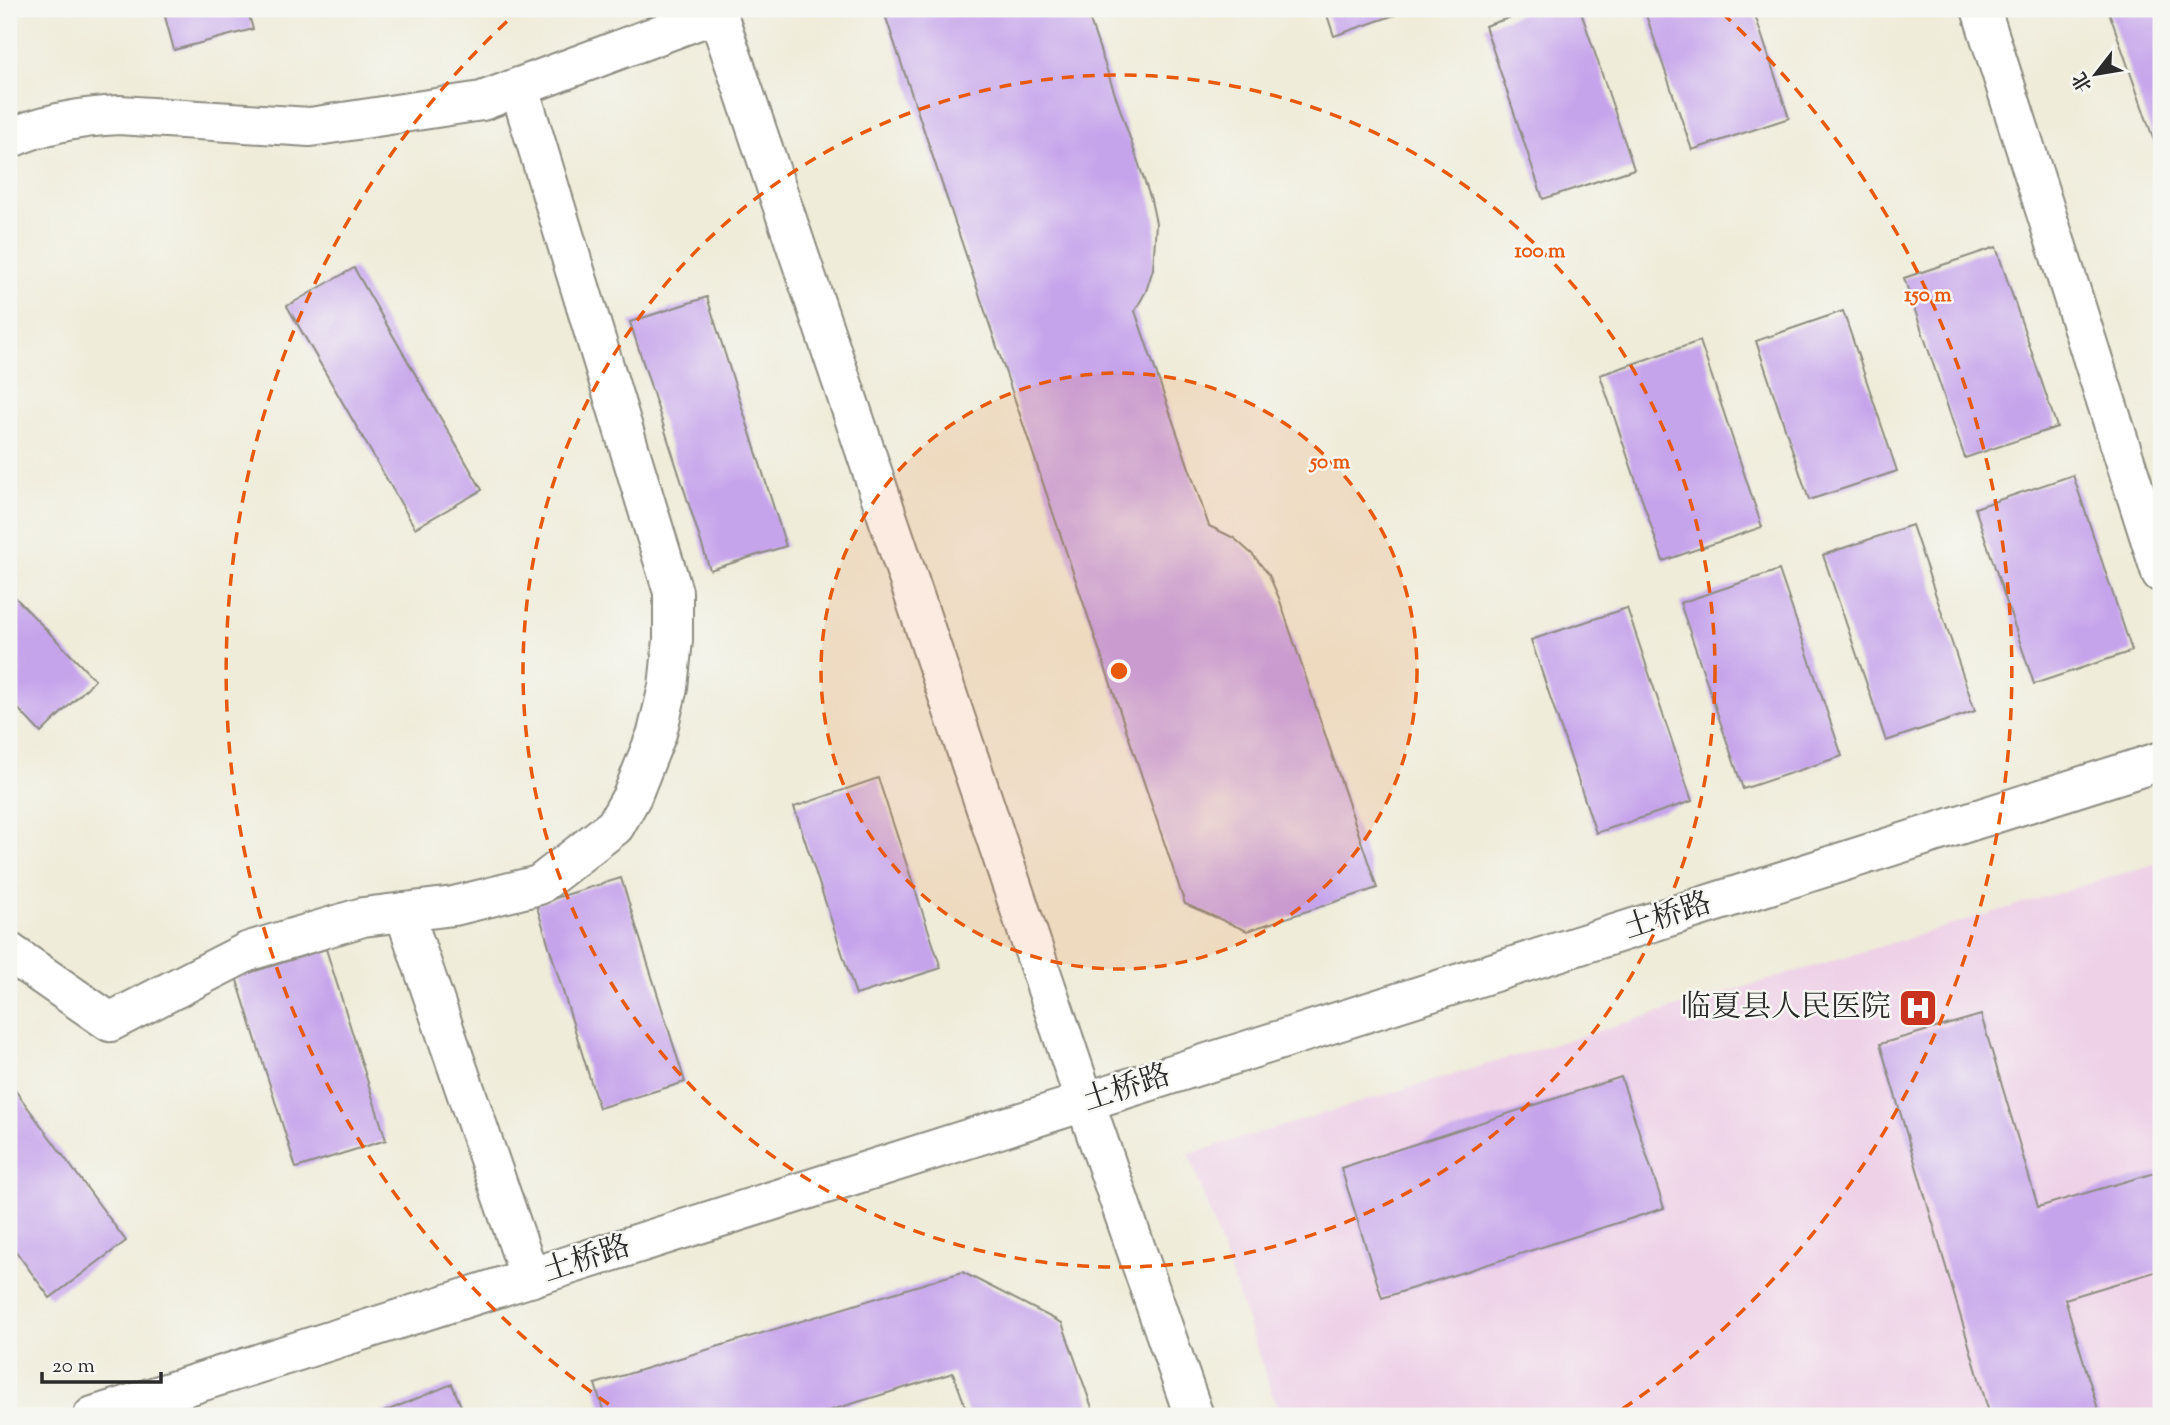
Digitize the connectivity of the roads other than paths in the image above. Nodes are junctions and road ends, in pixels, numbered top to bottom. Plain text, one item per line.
1 (1981, 9) edge
2 (717, 11) edge
3 (519, 87) junction
4 (9, 139) edge
5 (2161, 573) edge
6 (2161, 761) edge
7 (404, 912) junction
8 (9, 952) edge
9 (1085, 1102) junction
10 (530, 1278) junction
11 (93, 1416) edge
12 (1194, 1416) edge

1 - 5 street
2 - 3 street
2 - 9 street
3 - 4 street
3 - 7 street
6 - 9 street, 土桥路
7 - 8 street
7 - 10 street
9 - 10 street, 土桥路
9 - 12 street
10 - 11 street, 土桥路

